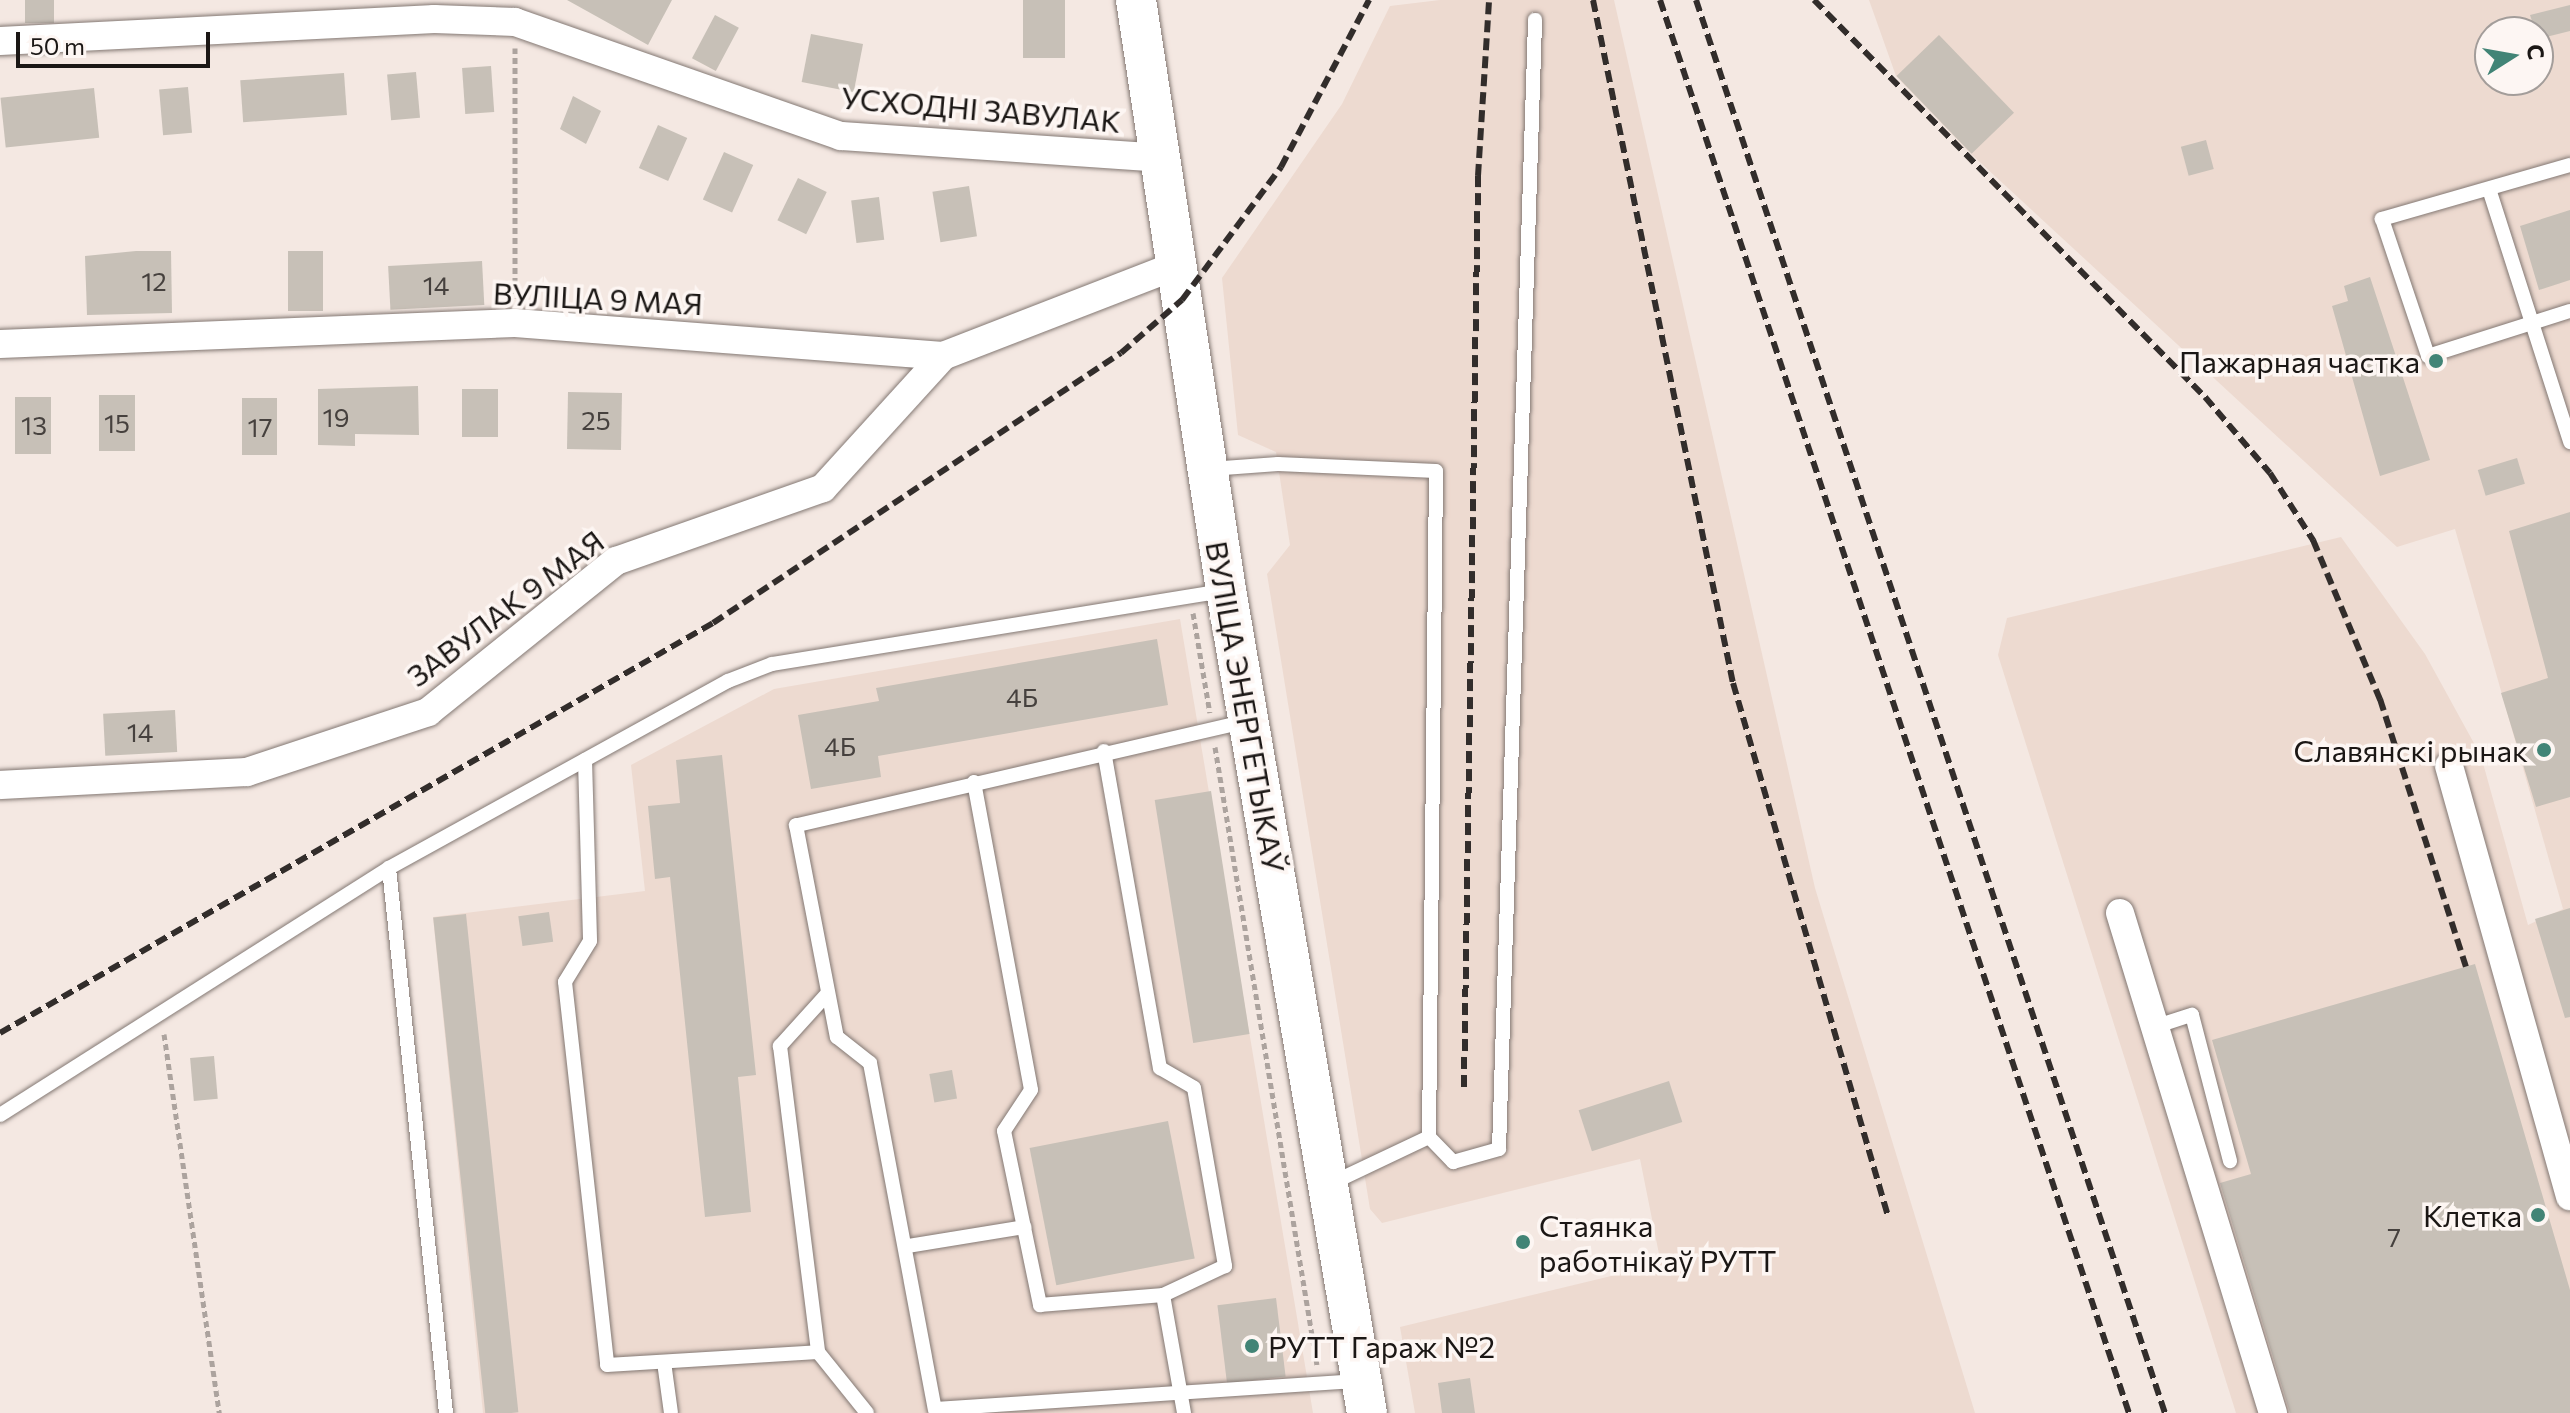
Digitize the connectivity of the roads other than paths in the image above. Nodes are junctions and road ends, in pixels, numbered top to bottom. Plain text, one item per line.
1 (1136, 0) edge
2 (1535, 20) dead end
3 (0, 41) edge
4 (1160, 158) junction
5 (2570, 165) edge
6 (2489, 189) junction
7 (1175, 266) junction
8 (2570, 311) edge
9 (2532, 323) junction
10 (0, 344) edge
11 (943, 356) junction
12 (2570, 442) edge
13 (1206, 469) junction
14 (1208, 595) junction
15 (1230, 724) junction
16 (1104, 751) junction
17 (585, 760) junction
18 (2449, 766) dead end
19 (974, 782) junction
20 (0, 785) edge
21 (389, 868) junction
22 (2120, 913) dead end
23 (828, 993) junction
24 (2154, 1027) junction
25 (0, 1115) edge
26 (1429, 1137) junction
27 (2230, 1161) dead end
28 (1327, 1186) junction
29 (2570, 1196) edge
30 (1024, 1227) junction
31 (908, 1246) junction
32 (1163, 1295) junction
33 (818, 1352) junction
34 (664, 1362) junction
35 (1180, 1395) junction
36 (1364, 1397) edge
37 (931, 1412) edge
38 (446, 1413) edge
39 (671, 1413) edge
40 (867, 1413) edge
41 (1184, 1413) edge
42 (2273, 1413) edge

1 - 4 main road, ВУЛІЦА ЭНЕРГЕТЫКАЎ
2 - 26 lane
3 - 4 street, УСХОДНІ ЗАВУЛАК
4 - 7 main road, ВУЛІЦА ЭНЕРГЕТЫКАЎ
5 - 6 lane
6 - 9 lane
6 - 9 lane
7 - 11 street, ВУЛІЦА 9 МАЯ
7 - 13 main road, ВУЛІЦА ЭНЕРГЕТЫКАЎ
8 - 9 lane
9 - 12 lane
10 - 11 street, ВУЛІЦА 9 МАЯ
11 - 20 street, ЗАВУЛАК 9 МАЯ
13 - 14 main road, ВУЛІЦА ЭНЕРГЕТЫКАЎ
13 - 26 lane
14 - 15 main road, ВУЛІЦА ЭНЕРГЕТЫКАЎ
14 - 17 lane
15 - 16 lane
15 - 28 main road, ВУЛІЦА ЭНЕРГЕТЫКАЎ
16 - 19 lane
16 - 32 lane
17 - 21 lane
17 - 34 lane
18 - 29 street
19 - 23 lane
19 - 30 lane
21 - 25 lane
21 - 38 lane
22 - 24 street
23 - 31 lane
23 - 33 lane
24 - 27 lane
24 - 42 street
26 - 28 lane
28 - 36 main road, ВУЛІЦА ЭНЕРГЕТЫКАЎ
30 - 31 lane
30 - 32 lane
31 - 37 lane
32 - 35 lane
33 - 34 lane
33 - 40 lane
34 - 39 lane
35 - 36 lane
35 - 37 lane
35 - 41 lane

